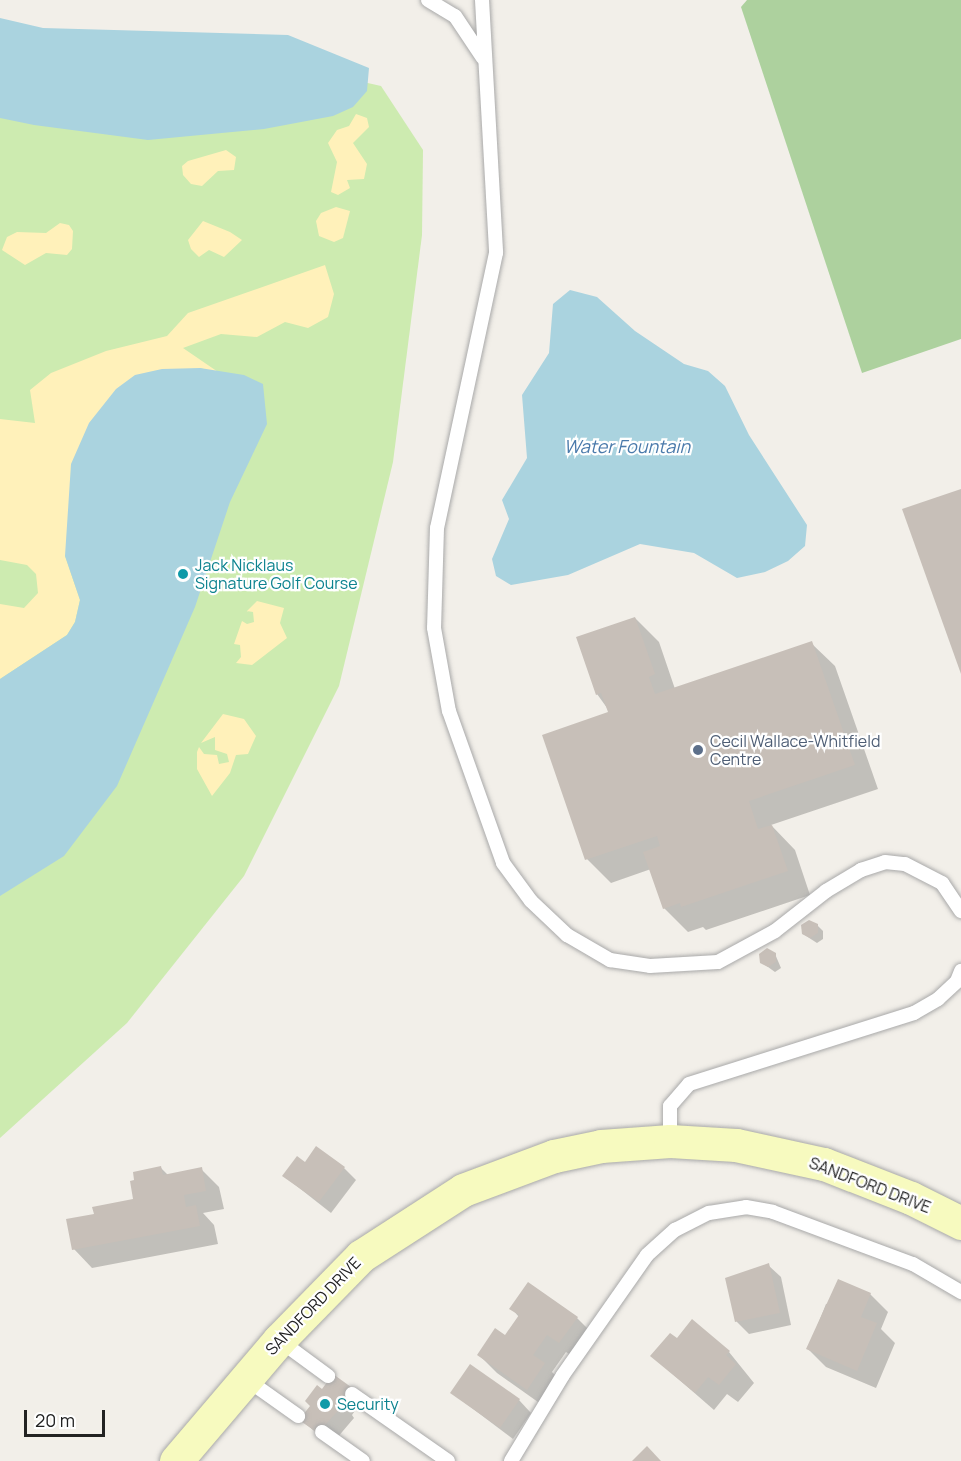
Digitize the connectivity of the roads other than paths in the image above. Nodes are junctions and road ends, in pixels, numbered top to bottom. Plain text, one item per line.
1 (428, 0) edge
2 (482, 0) edge
3 (486, 63) junction
4 (961, 911) edge
5 (961, 971) edge
6 (670, 1141) junction
7 (961, 1223) edge
8 (961, 1292) edge
9 (279, 1340) junction
10 (328, 1376) dead end
11 (245, 1379) junction
12 (352, 1394) dead end
13 (298, 1416) dead end
14 (322, 1432) dead end
15 (176, 1461) edge
16 (363, 1461) edge
17 (448, 1461) edge
18 (511, 1461) edge

1 - 3 lane
2 - 3 lane
3 - 4 lane
5 - 6 lane
6 - 7 street, SANDFORD DRIVE
6 - 9 street, SANDFORD DRIVE
8 - 18 lane
9 - 10 lane
9 - 11 street, SANDFORD DRIVE
11 - 13 lane
11 - 15 street, SANDFORD DRIVE
12 - 17 lane
14 - 16 lane

